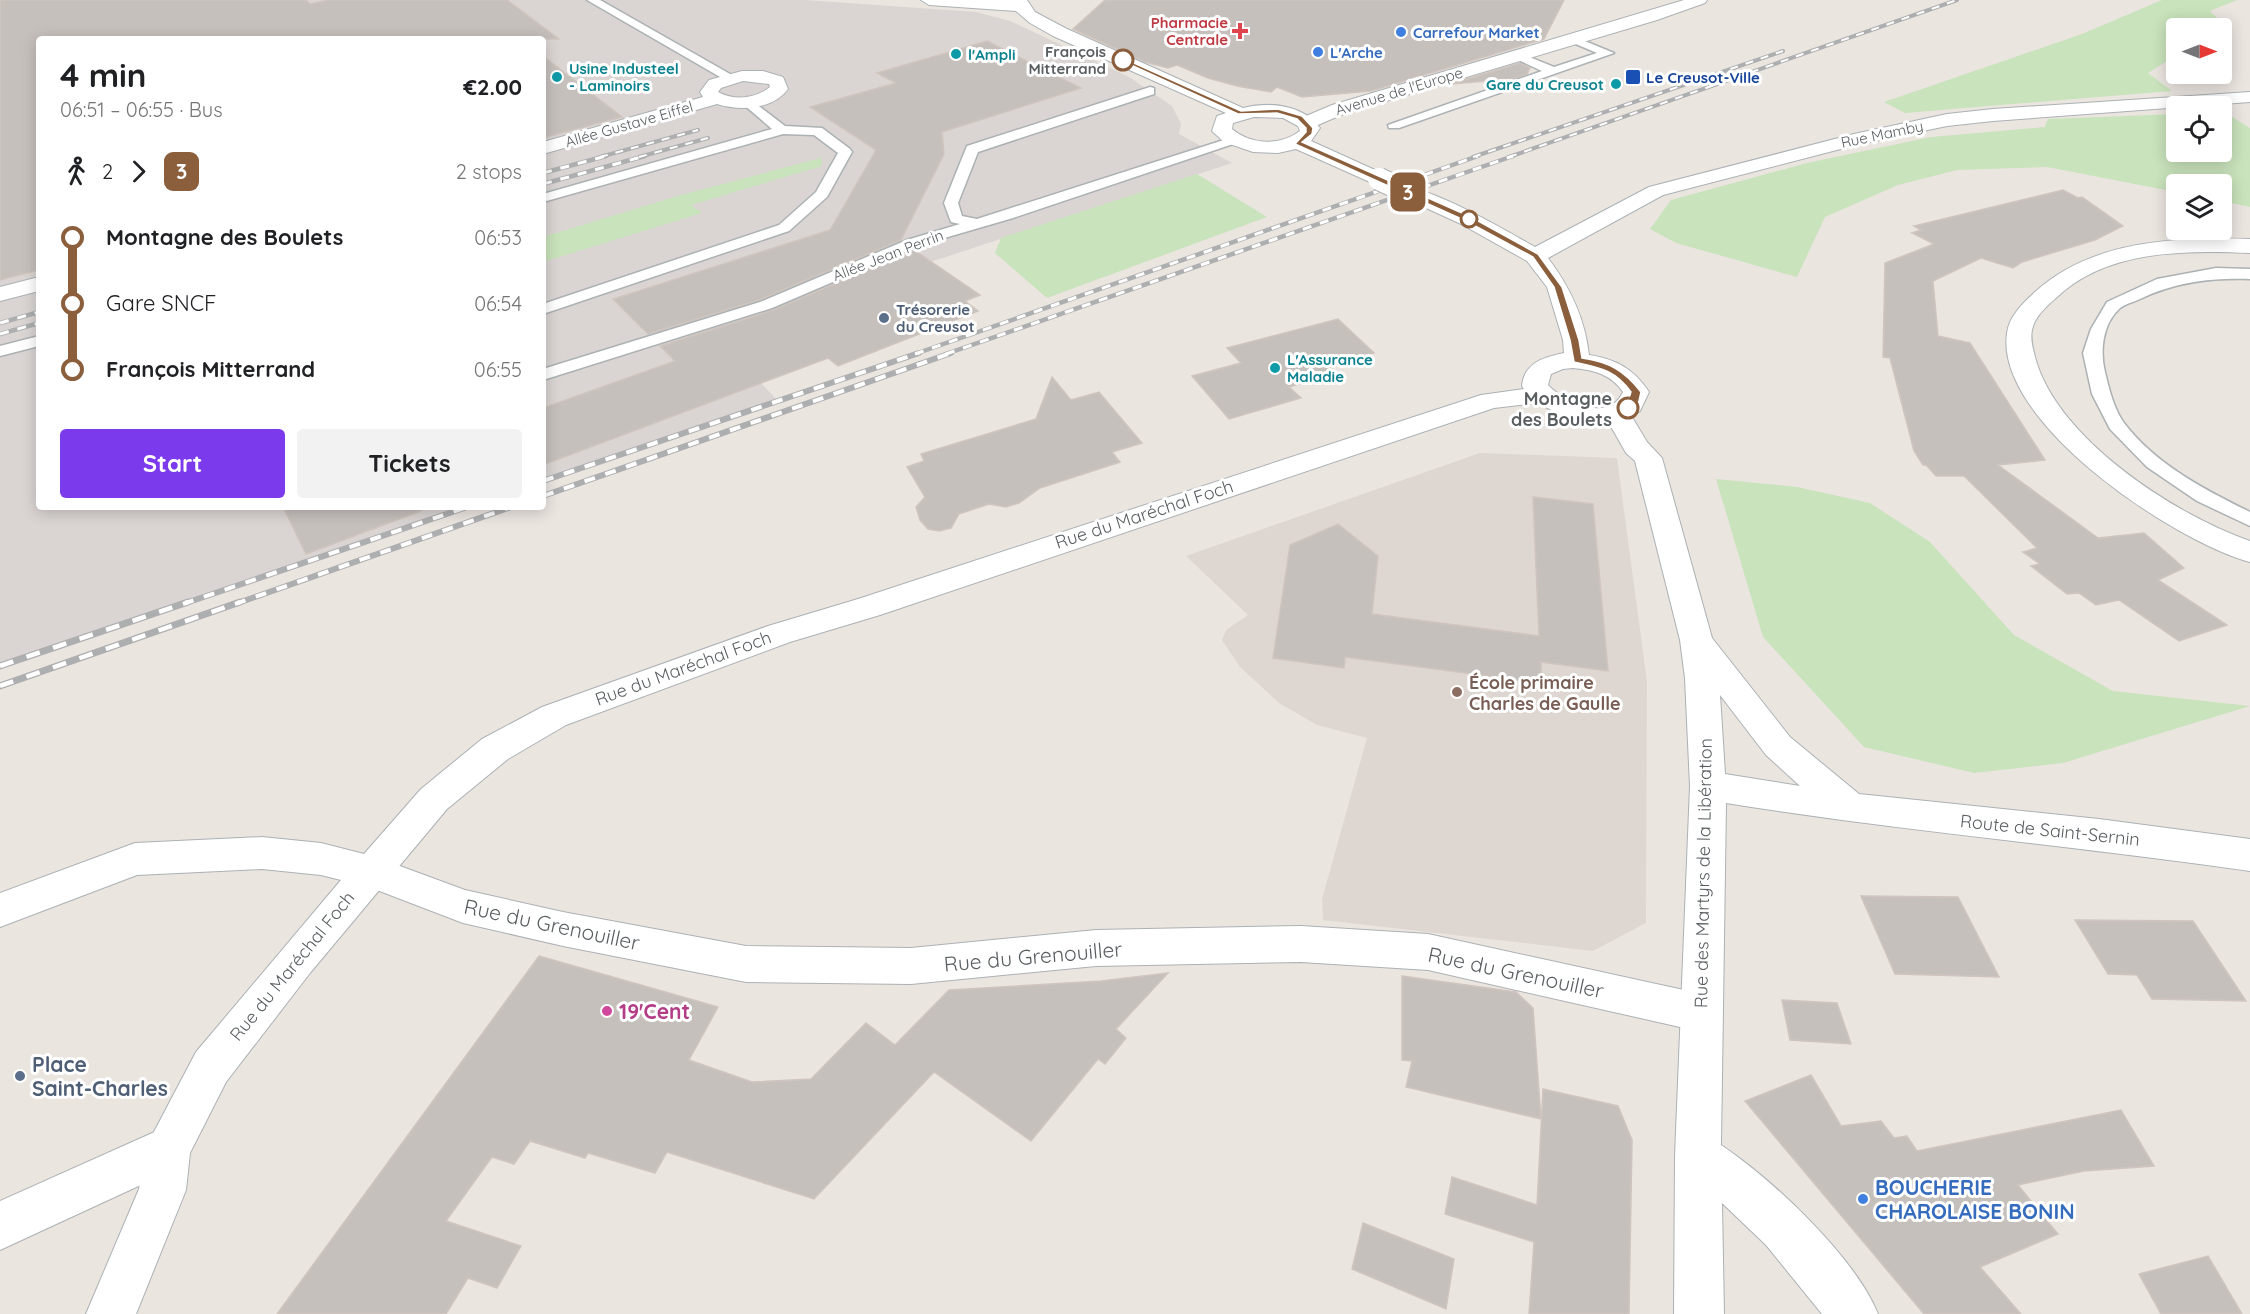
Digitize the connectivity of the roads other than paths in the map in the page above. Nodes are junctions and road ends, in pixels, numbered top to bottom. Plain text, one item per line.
1 (592, 0) edge
2 (929, 0) edge
3 (1700, 0) edge
4 (1019, 3) edge
5 (1575, 39) junction
6 (1518, 56) junction
7 (1553, 71) junction
8 (731, 78) junction
9 (1150, 91) dead end
10 (2250, 97) edge
11 (716, 99) junction
12 (747, 102) junction
13 (1240, 113) junction
14 (1306, 123) junction
15 (1394, 125) dead end
16 (782, 130) junction
17 (1235, 141) junction
18 (1306, 146) junction
19 (546, 147) edge
20 (546, 197) edge
21 (978, 224) junction
22 (2250, 246) edge
23 (1535, 255) junction
24 (2250, 274) edge
25 (36, 285) edge
26 (0, 294) edge
27 (546, 308) edge
28 (36, 345) edge
29 (0, 351) edge
30 (1578, 360) junction
31 (546, 374) edge
32 (1541, 395) junction
33 (1616, 413) junction
34 (2250, 519) edge
35 (2250, 552) edge
36 (1695, 640) junction
37 (1708, 786) junction
38 (1851, 808) junction
39 (2250, 855) edge
40 (370, 871) junction
41 (0, 910) edge
42 (1702, 1013) junction
43 (168, 1149) junction
44 (1698, 1156) junction
45 (0, 1226) edge
46 (111, 1314) edge
47 (1699, 1314) edge
48 (1853, 1314) edge

1 - 8 lane
2 - 4 street
3 - 5 street, Avenue de l'Europe
4 - 13 street
5 - 6 street, Avenue de l'Europe
5 - 7 lane
6 - 7 lane
6 - 14 street, Avenue de l'Europe
7 - 15 lane
8 - 11 street, Allée Gustave Eiffel
8 - 12 street, Allée Gustave Eiffel
9 - 21 lane
10 - 23 street, Rue Mamby
11 - 12 street, Allée Gustave Eiffel
11 - 19 street, Allée Gustave Eiffel
12 - 16 lane
13 - 14 street
13 - 17 street
14 - 18 street
16 - 20 lane
16 - 27 lane
17 - 18 street
17 - 21 lane, Allée Jean Perrin
18 - 23 street, bridge
21 - 31 lane, Allée Jean Perrin
22 - 35 street
23 - 30 street
24 - 34 lane
25 - 26 street
28 - 29 lane
30 - 32 street
30 - 33 street
32 - 33 street
32 - 40 street, Rue du Maréchal Foch
33 - 36 street, Rue des Martyrs de la Libération
36 - 37 street, Rue des Martyrs de la Libération
36 - 38 street
37 - 38 street, Route de Saint-Sernin
37 - 42 street, Rue des Martyrs de la Libération
38 - 39 street, Route de Saint-Sernin
40 - 41 street, Rue du Grenouiller
40 - 42 street, Rue du Grenouiller
40 - 43 street, Rue du Maréchal Foch
42 - 44 street, Rue des Martyrs de la Libération
43 - 45 street
43 - 46 street, Rue du Maréchal Foch
44 - 47 street, Rue des Martyrs de la Libération
44 - 48 street

